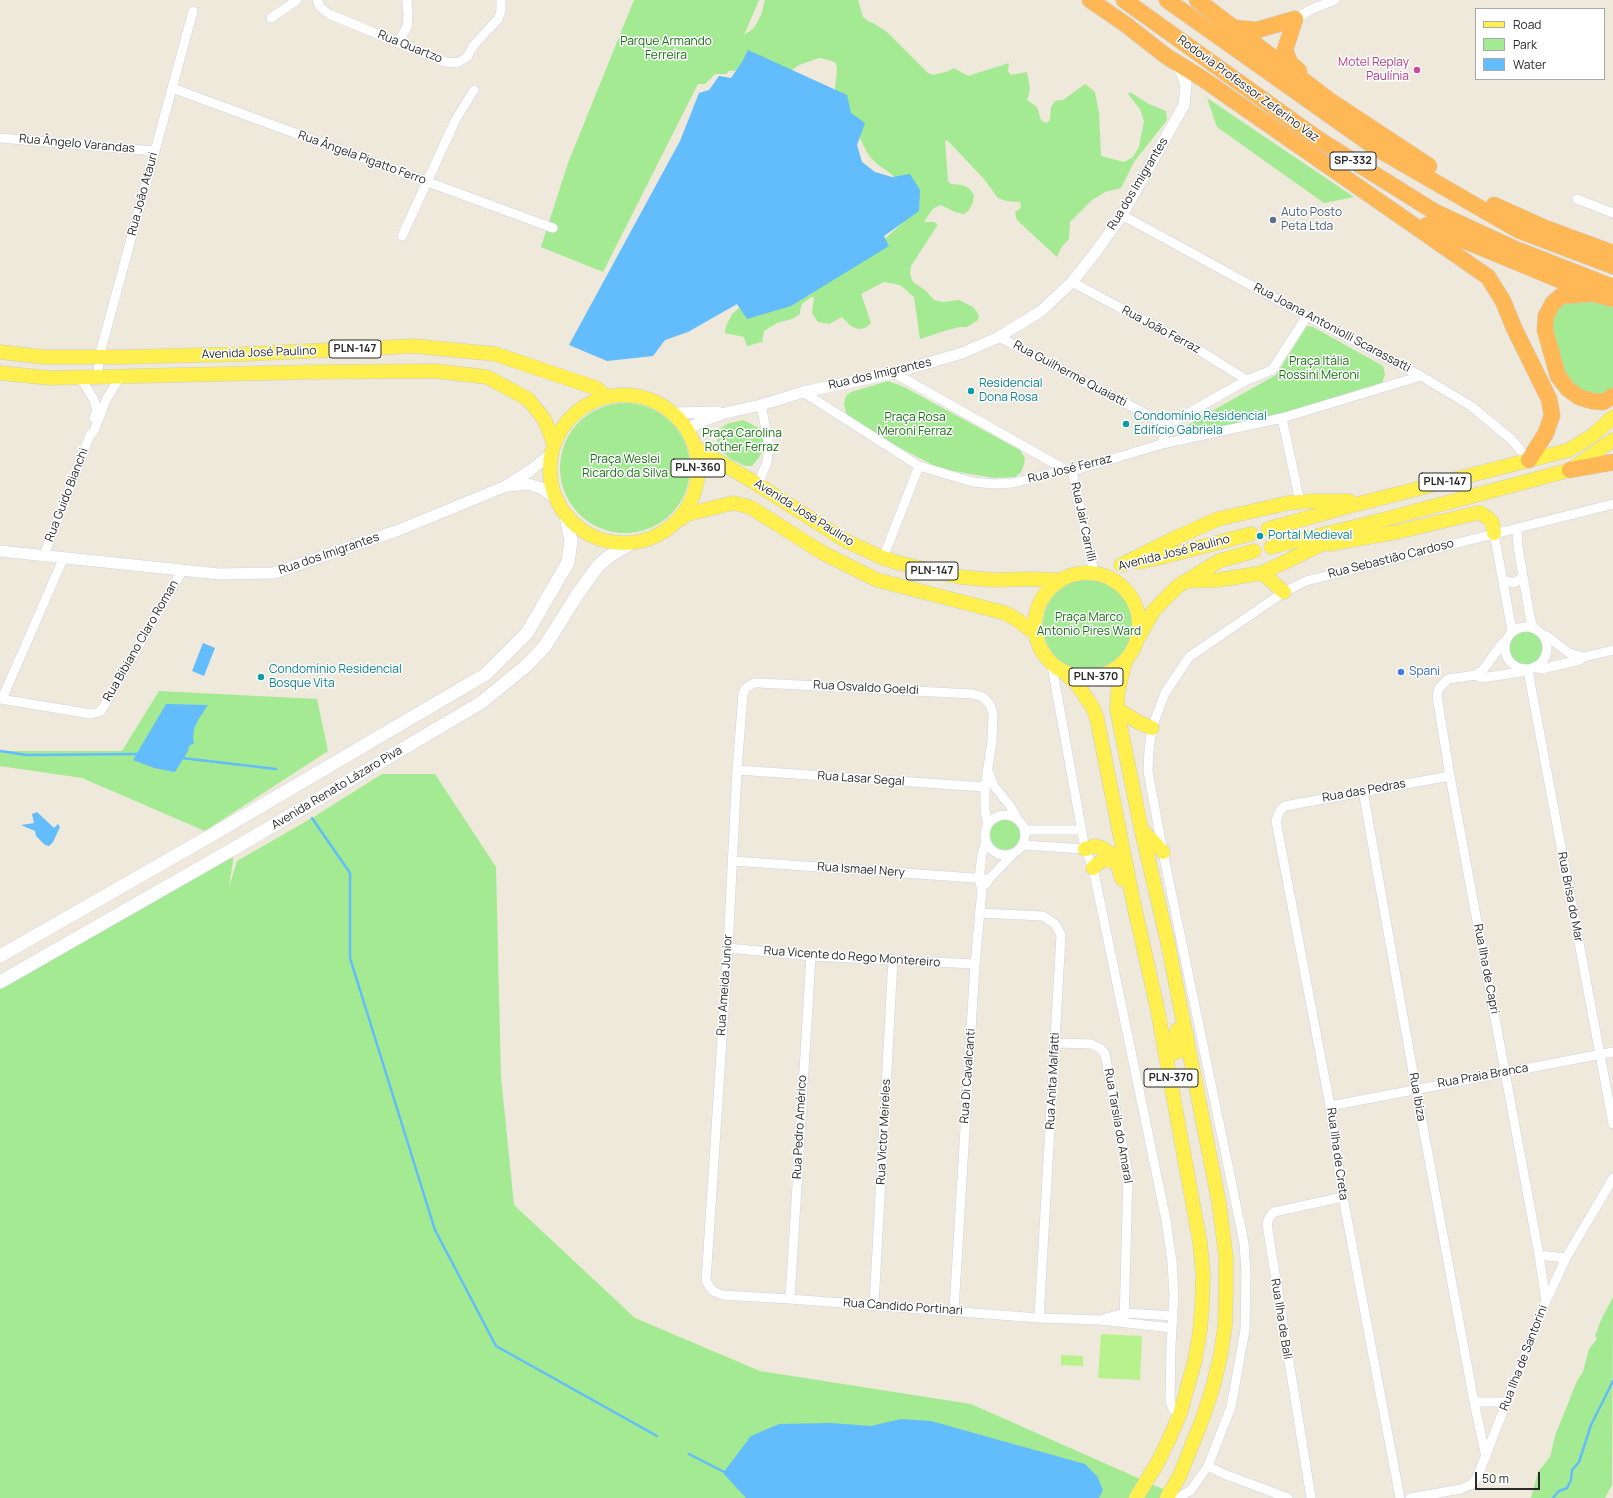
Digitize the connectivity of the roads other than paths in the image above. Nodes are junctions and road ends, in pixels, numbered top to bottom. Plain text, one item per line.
1 (297, 0) edge
2 (317, 0) edge
3 (407, 0) edge
4 (501, 0) edge
5 (1090, 0) edge
6 (1124, 0) edge
7 (1167, 0) edge
8 (1197, 0) edge
9 (1335, 0) edge
10 (193, 12) dead end
11 (270, 18) dead end
12 (1294, 19) junction
13 (1235, 28) junction
14 (398, 43) junction
15 (1177, 62) junction
16 (172, 88) junction
17 (474, 90) dead end
18 (1329, 100) junction
19 (0, 138) edge
20 (155, 151) junction
21 (428, 182) junction
22 (1577, 199) dead end
23 (1399, 213) junction
24 (1613, 213) edge
25 (1122, 215) junction
26 (553, 228) dead end
27 (402, 236) dead end
28 (1613, 253) edge
29 (1613, 266) edge
30 (1072, 282) junction
31 (1613, 287) edge
32 (1591, 293) junction
33 (1613, 299) edge
34 (1307, 316) junction
35 (999, 337) junction
36 (352, 349) junction
37 (336, 350) junction
38 (2, 352) edge
39 (99, 357) junction
40 (343, 371) junction
41 (1, 373) edge
42 (894, 373) junction
43 (1421, 376) junction
44 (76, 377) junction
45 (98, 377) junction
46 (120, 377) junction
47 (1247, 380) junction
48 (803, 392) junction
49 (606, 396) junction
50 (1613, 396) edge
51 (761, 405) junction
52 (675, 413) junction
53 (725, 413) junction
54 (1613, 417) edge
55 (1282, 418) junction
56 (1167, 425) junction
57 (687, 430) junction
58 (90, 435) junction
59 (1613, 440) edge
60 (1162, 444) junction
61 (552, 448) junction
62 (696, 448) junction
63 (1530, 460) junction
64 (1613, 462) edge
65 (919, 466) junction
66 (1069, 470) junction
67 (1570, 470) junction
68 (758, 485) junction
69 (506, 486) junction
70 (555, 498) junction
71 (1300, 502) junction
72 (1368, 502) junction
73 (1613, 504) edge
74 (566, 516) junction
75 (675, 523) junction
76 (1371, 523) junction
77 (1517, 528) junction
78 (1268, 529) dead end
79 (1494, 533) junction
80 (1251, 534) dead end
81 (631, 544) junction
82 (1271, 547) dead end
83 (1315, 547) junction
84 (0, 551) edge
85 (1254, 551) dead end
86 (44, 555) junction
87 (64, 557) junction
88 (884, 558) junction
89 (1121, 565) junction
90 (182, 571) junction
91 (1096, 573) junction
92 (1262, 574) junction
93 (1523, 578) junction
94 (1059, 580) junction
95 (1503, 580) junction
96 (1187, 581) junction
97 (1284, 592) junction
98 (1533, 628) junction
99 (1512, 631) junction
100 (1035, 633) junction
101 (1542, 634) junction
102 (1138, 639) junction
103 (1506, 640) junction
104 (1613, 650) edge
105 (1584, 657) junction
106 (1125, 662) junction
107 (1052, 666) junction
108 (1529, 668) junction
109 (1066, 674) junction
110 (1476, 676) junction
111 (750, 685) joint
112 (1, 699) edge
113 (1117, 709) junction
114 (1152, 728) junction
115 (737, 770) junction
116 (988, 772) junction
117 (1450, 776) junction
118 (985, 787) junction
119 (1363, 791) junction
120 (1280, 810) joint
121 (1016, 818) junction
122 (988, 824) junction
123 (1141, 828) junction
124 (1025, 830) junction
125 (1082, 830) junction
126 (986, 842) junction
127 (1023, 845) junction
128 (1085, 849) junction
129 (1163, 852) junction
130 (1013, 854) junction
131 (733, 861) junction
132 (1117, 863) junction
133 (1093, 868) junction
134 (979, 879) junction
135 (989, 879) junction
136 (982, 890) junction
137 (1134, 906) junction
138 (980, 913) junction
139 (1167, 939) junction
140 (728, 948) junction
141 (0, 956) edge
142 (811, 956) junction
143 (893, 959) junction
144 (975, 964) junction
145 (0, 982) edge
146 (1157, 1007) junction
147 (1055, 1043) junction
148 (1613, 1052) edge
149 (1600, 1055) junction
150 (1505, 1072) junction
151 (1416, 1089) junction
152 (1330, 1106) junction
153 (1613, 1124) edge
154 (1613, 1178) edge
155 (1343, 1197) junction
156 (1539, 1254) junction
157 (1566, 1258) junction
158 (709, 1287) joint
159 (790, 1299) junction
160 (1546, 1300) junction
161 (874, 1305) junction
162 (954, 1310) junction
163 (1125, 1313) junction
164 (1173, 1316) junction
165 (1039, 1318) junction
166 (1100, 1320) junction
167 (1124, 1323) junction
168 (1172, 1328) junction
169 (1474, 1402) junction
170 (1507, 1402) junction
171 (1180, 1414) junction
172 (1486, 1456) junction
173 (1208, 1466) junction
174 (1136, 1498) edge
175 (1167, 1498) edge
176 (1178, 1498) edge
177 (1288, 1498) edge
178 (1311, 1498) edge
179 (1400, 1498) edge
180 (1410, 1498) edge

1 - 11 street
2 - 14 street, Rua Quartzo
3 - 14 street
4 - 14 street, Rua Quartzo
5 - 15 highway
6 - 31 highway, Rodovia Professor Zeferino Vaz / SP-332
7 - 29 highway, Rodovia Professor Zeferino Vaz / SP-332
8 - 13 highway
9 - 12 street
10 - 16 street, Rua João Atauri
12 - 13 highway
12 - 18 highway
13 - 18 highway
15 - 23 highway
15 - 25 street, Rua dos Imigrantes
16 - 20 street, Rua João Atauri
16 - 21 street, Rua Ângela Pigatto Ferro
17 - 21 street
18 - 28 highway
19 - 20 street, Rua Ângelo Varandas
20 - 39 street, Rua João Atauri
21 - 26 street, Rua Ângela Pigatto Ferro
21 - 27 street
22 - 24 street
23 - 32 highway
23 - 63 highway
25 - 30 street, Rua dos Imigrantes
25 - 34 street, Rua Joana Antoniolli Scarassatti
30 - 35 street, Rua dos Imigrantes
30 - 47 street, Rua João Ferraz
32 - 33 highway
32 - 50 highway
34 - 43 street, Rua Joana Antoniolli Scarassatti
34 - 47 street
35 - 42 street, Rua dos Imigrantes
35 - 56 street, Rua Guilherme Quaiatti
36 - 37 main road, Avenida José Paulino / PLN-147
36 - 40 main road
36 - 49 main road, Avenida José Paulino / PLN-147
37 - 39 main road, Avenida José Paulino / PLN-147
37 - 40 main road
38 - 39 main road, Avenida José Paulino / PLN-147
38 - 41 main road
39 - 45 street, Rua João Atauri
40 - 46 main road, Avenida José Paulino / PLN-147
40 - 61 main road, Avenida José Paulino / PLN-147
41 - 44 main road, Avenida José Paulino / PLN-147
42 - 48 street, Rua dos Imigrantes
42 - 66 street
43 - 55 street, Rua José Ferraz
43 - 63 street, Rua Joana Antoniolli Scarassatti
44 - 45 main road, Avenida José Paulino / PLN-147
44 - 58 street, Rua Guido Bianchi
45 - 46 main road, Avenida José Paulino / PLN-147
46 - 58 street, Rua Guido Bianchi
47 - 56 street
48 - 51 street, Rua dos Imigrantes
48 - 65 street, Rua José Ferraz
49 - 52 main road, PLN-360
49 - 61 main road, PLN-360
51 - 53 street, Rua dos Imigrantes
51 - 68 street
52 - 53 street, Rua dos Imigrantes
52 - 57 main road, PLN-360
53 - 57 street, Rua dos Imigrantes
54 - 63 main road, PLN-147
55 - 60 street, Rua José Ferraz
55 - 71 street
56 - 60 street
57 - 62 main road, PLN-360
58 - 86 street, Rua Guido Bianchi
59 - 67 main road
60 - 66 street, Rua José Ferraz
61 - 69 street, Rua dos Imigrantes
61 - 70 main road, PLN-360
62 - 68 main road, Avenida José Paulino / PLN-147
62 - 75 main road, PLN-360
63 - 72 main road, PLN-147
64 - 67 highway
65 - 66 street, Rua José Ferraz
65 - 88 street
66 - 91 street, Rua Jair Carrilli
67 - 76 main road, PLN-147
68 - 88 main road, Avenida José Paulino / PLN-147
69 - 70 street, Rua dos Imigrantes
69 - 90 street, Rua dos Imigrantes
70 - 74 main road, PLN-360
71 - 72 main road
71 - 89 main road
72 - 78 main road, PLN-147
73 - 77 street, Rua Sebastião Cardoso
74 - 81 main road, PLN-360
74 - 141 main road, Avenida Renato Lázaro Piva / PLN-360
75 - 81 main road, PLN-360
75 - 100 main road, Avenida José Paulino / PLN-147
76 - 82 main road, PLN-147
76 - 83 main road
77 - 79 street, Rua Sebastião Cardoso
77 - 93 street
79 - 83 main road
79 - 95 street
79 - 97 street, Rua Sebastião Cardoso
80 - 89 main road, Avenida José Paulino
81 - 145 main road, Avenida Renato Lázaro Piva / PLN-360
83 - 92 main road
84 - 86 street, Rua dos Imigrantes
85 - 96 main road, Avenida José Paulino
86 - 87 street, Rua dos Imigrantes
87 - 90 street, Rua dos Imigrantes
87 - 112 street
88 - 94 main road, Avenida José Paulino / PLN-147
89 - 91 main road, Avenida José Paulino
90 - 112 street, Rua Bibiano Claro Roman
91 - 94 main road, PLN-370
91 - 102 main road, PLN-370
92 - 96 main road
92 - 97 main road
93 - 95 street
93 - 98 street
94 - 100 main road, PLN-370
95 - 99 street
96 - 102 main road, Avenida José Paulino
97 - 114 street, Rua Sebastião Cardoso
98 - 99 street
98 - 101 street
99 - 103 street
100 - 107 main road, PLN-370
101 - 105 street
101 - 108 street
102 - 106 main road, PLN-370
103 - 108 street
103 - 110 street
104 - 105 street
105 - 108 street
106 - 109 main road, PLN-370
106 - 113 main road, PLN-370
107 - 109 main road, PLN-370
107 - 125 street
108 - 110 street
108 - 149 street, Rua Brisa do Mar
109 - 137 main road, PLN-370
110 - 117 street, Rua Ilha de Capri
111 - 115 street, Rua Ameida Junior
111 - 116 street, Rua Osvaldo Goeldi
113 - 114 main road
113 - 123 main road, PLN-370
114 - 129 street
115 - 118 street, Rua Lasar Segal
115 - 131 street, Rua Ameida Junior
116 - 118 street
116 - 121 street
117 - 119 street, Rua das Pedras
117 - 150 street, Rua Ilha de Capri
118 - 122 street
119 - 120 street, Rua das Pedras
119 - 151 street, Rua Ibiza
120 - 152 street, Rua Ilha de Creta
121 - 122 street
121 - 124 street
122 - 126 street
123 - 129 main road
123 - 139 main road, PLN-370
124 - 125 street
124 - 127 street
125 - 128 street
126 - 130 street
126 - 134 street, Rua Di Cavalcanti
127 - 128 street
127 - 130 street
128 - 132 main road
128 - 133 street
129 - 173 street
130 - 135 street
131 - 134 street, Rua Ismael Nery
131 - 140 street, Rua Ameida Junior
132 - 133 main road
132 - 137 main road
133 - 164 street
134 - 135 street, Rua Ismael Nery
134 - 136 street, Rua Di Cavalcanti
135 - 136 street
136 - 138 street, Rua Di Cavalcanti
137 - 146 main road, PLN-370
138 - 144 street, Rua Di Cavalcanti
138 - 147 street, Rua Anita Malfatti
139 - 146 main road
139 - 175 main road, PLN-370
140 - 142 street, Rua Vicente do Rego Montereiro
140 - 158 street, Rua Ameida Junior
142 - 143 street, Rua Vicente do Rego Montereiro
142 - 159 street, Rua Pedro Américo
143 - 144 street, Rua Vicente do Rego Montereiro
143 - 161 street, Rua Victor Meireles
144 - 162 street, Rua Di Cavalcanti
146 - 171 main road, PLN-370
147 - 163 street, Rua Tarsila do Amaral
147 - 165 street, Rua Anita Malfatti
148 - 149 street, Rua Praia Branca
149 - 150 street, Rua Praia Branca
149 - 153 street, Rua Brisa do Mar
150 - 151 street, Rua Praia Branca
150 - 156 street, Rua Ilha de Capri
151 - 152 street, Rua Praia Branca
151 - 169 street, Rua Ibiza
152 - 155 street, Rua Ilha de Creta
154 - 157 street, Rua Ilha de Santorini
155 - 178 street, Rua Ilha de Bali
155 - 179 street, Rua Ilha de Creta
156 - 157 street
156 - 160 street, Rua Ilha de Capri
157 - 160 street, Rua Ilha de Santorini
158 - 159 street, Rua Candido Portinari
159 - 161 street, Rua Candido Portinari
160 - 170 street, Rua Ilha de Santorini
161 - 162 street, Rua Candido Portinari
162 - 165 street, Rua Candido Portinari
163 - 164 street, Rua Candido Portinari
163 - 166 street, Rua Candido Portinari
163 - 167 street, Rua Tarsila do Amaral
164 - 168 street
165 - 166 street, Rua Candido Portinari
166 - 167 street, Rua Candido Portinari
167 - 168 street, Rua Candido Portinari
168 - 171 street
169 - 170 street
169 - 172 street, Rua Ibiza
170 - 172 street, Rua Ilha de Santorini
171 - 174 main road, PLN-370
172 - 180 street, Rua Ilha de Santorini
173 - 176 street
173 - 177 street

